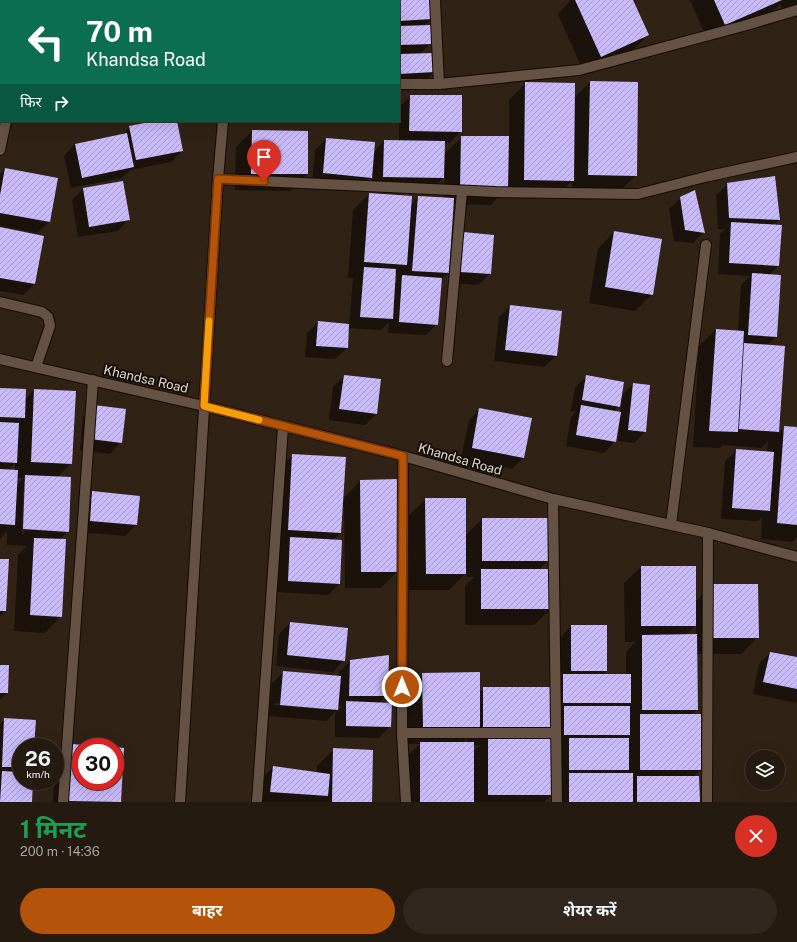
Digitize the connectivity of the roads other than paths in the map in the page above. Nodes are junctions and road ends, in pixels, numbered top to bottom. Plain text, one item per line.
1 (435, 0) edge
2 (797, 10) edge
3 (400, 84) edge
4 (439, 84) junction
5 (6, 122) edge
6 (223, 122) edge
7 (0, 150) edge
8 (797, 157) edge
9 (218, 179) junction
10 (462, 191) junction
11 (706, 246) dead end
12 (0, 302) edge
13 (0, 359) edge
14 (448, 361) dead end
15 (36, 367) junction
16 (93, 380) junction
17 (204, 406) junction
18 (283, 427) junction
19 (403, 456) junction
20 (553, 499) junction
21 (670, 525) junction
22 (708, 533) junction
23 (797, 557) edge
24 (402, 733) junction
25 (556, 733) junction
26 (63, 802) edge
27 (180, 802) edge
28 (257, 802) edge
29 (406, 802) edge
30 (557, 802) edge
31 (707, 802) edge

1 - 4 street
2 - 4 street
3 - 4 street
5 - 7 street
6 - 9 street
8 - 10 street
9 - 10 street
9 - 17 street
10 - 14 street
11 - 21 street
12 - 15 street
13 - 15 street, Khandsa Road
15 - 16 street, Khandsa Road
16 - 17 street, Khandsa Road
16 - 26 street
17 - 18 street, Khandsa Road
17 - 27 street
18 - 19 street, Khandsa Road
18 - 28 street
19 - 20 street, Khandsa Road
19 - 24 street
20 - 21 street, Khandsa Road
20 - 25 street
21 - 22 street, Khandsa Road
22 - 23 street, Khandsa Road
22 - 31 street
24 - 25 street
24 - 29 street
25 - 30 street

